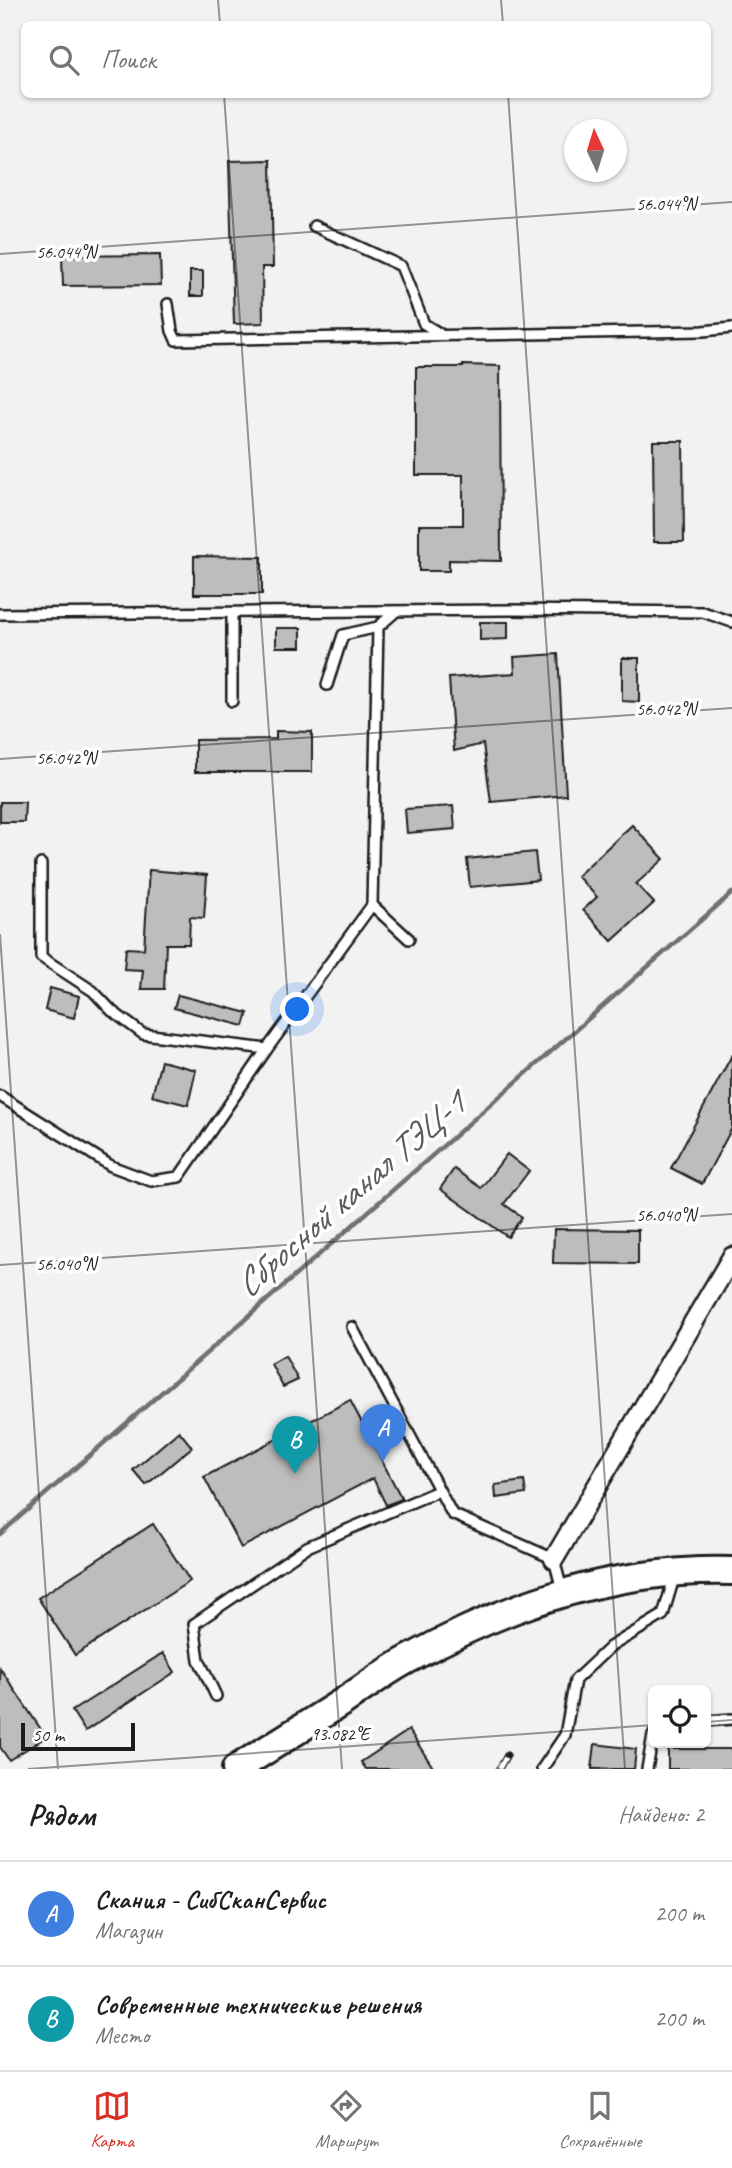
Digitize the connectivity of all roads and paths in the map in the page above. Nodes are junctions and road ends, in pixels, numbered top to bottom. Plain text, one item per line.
1 (314, 226) dead end
2 (168, 304) dead end
3 (732, 328) edge
4 (440, 334) junction
5 (232, 613) junction
6 (394, 613) junction
7 (0, 614) edge
8 (732, 622) edge
9 (378, 627) junction
10 (327, 685) dead end
11 (232, 701) dead end
12 (41, 864) dead end
13 (372, 905) junction
14 (409, 939) dead end
15 (267, 1049) junction
16 (0, 1096) edge
17 (732, 1257) edge
18 (352, 1328) dead end
19 (438, 1491) junction
20 (554, 1559) junction
21 (732, 1571) edge
22 (676, 1573) junction
23 (562, 1592) junction
24 (216, 1696) dead end
25 (732, 1720) edge
26 (711, 1721) edge
27 (651, 1748) edge
28 (236, 1769) edge
29 (542, 1769) edge
30 (647, 1769) edge

1 - 4 lane
2 - 4 lane
3 - 4 lane
5 - 6 lane
5 - 7 lane
5 - 11 lane
6 - 8 lane
6 - 9 lane
9 - 10 lane
9 - 13 lane
12 - 15 lane
13 - 14 lane
13 - 15 lane
15 - 16 lane
17 - 20 street
18 - 19 lane
19 - 20 lane
19 - 24 lane
20 - 23 lane
21 - 22 main road
22 - 23 main road
22 - 29 lane
23 - 28 main road
25 - 26 lane
27 - 30 lane

